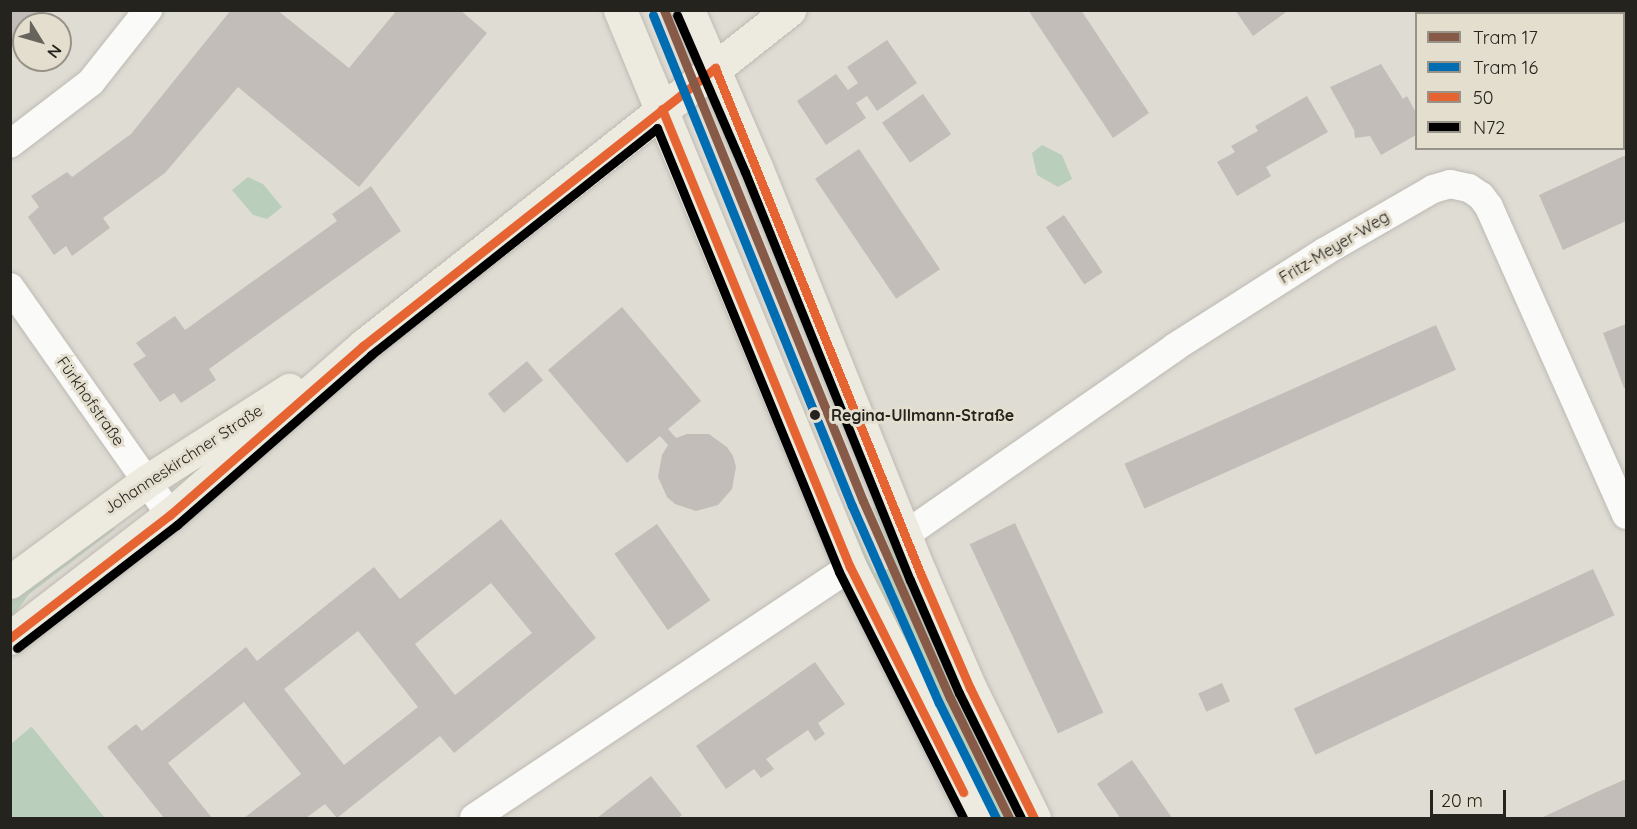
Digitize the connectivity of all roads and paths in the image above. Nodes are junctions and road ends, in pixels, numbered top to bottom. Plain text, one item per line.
1 (148, 10) edge
2 (620, 10) edge
3 (688, 10) edge
4 (789, 10) edge
5 (715, 68) junction
6 (662, 109) junction
7 (10, 144) edge
8 (10, 287) edge
9 (363, 346) junction
10 (147, 481) junction
11 (170, 515) junction
12 (1626, 515) edge
13 (905, 535) junction
14 (850, 567) junction
15 (10, 582) edge
16 (10, 638) edge
17 (474, 819) edge
18 (976, 819) edge
19 (1034, 819) edge

1 - 7 street
2 - 6 main road
3 - 5 main road
4 - 5 main road, Johanneskirchner Straße
5 - 6 main road, Johanneskirchner Straße
5 - 13 main road
6 - 9 main road, Johanneskirchner Straße
6 - 14 main road
8 - 10 street, Fürkhofstraße
9 - 10 main road, Johanneskirchner Straße
9 - 11 main road, Johanneskirchner Straße
10 - 11 street, Fürkhofstraße
10 - 15 main road, Johanneskirchner Straße
11 - 16 main road, Johanneskirchner Straße
12 - 13 street, Fritz-Meyer-Weg
13 - 19 main road
14 - 17 street
14 - 18 main road

